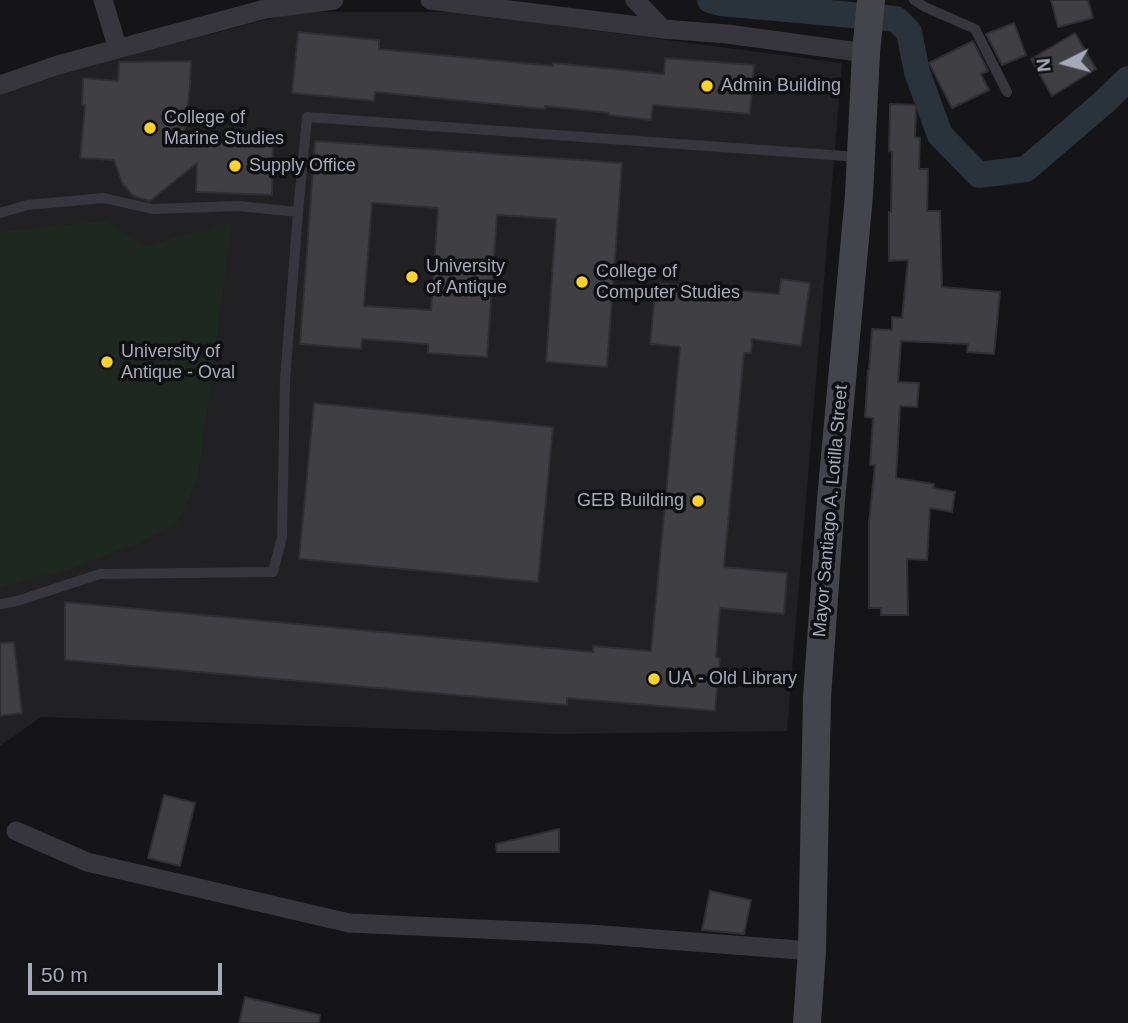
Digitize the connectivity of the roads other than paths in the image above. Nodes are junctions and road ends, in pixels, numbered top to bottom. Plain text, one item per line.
1 (103, 0) edge
2 (334, 0) edge
3 (430, 0) edge
4 (635, 0) edge
5 (872, 0) edge
6 (914, 0) edge
7 (663, 29) junction
8 (867, 46) junction
9 (118, 49) junction
10 (0, 85) edge
11 (1007, 92) dead end
12 (860, 157) junction
13 (298, 212) junction
14 (0, 213) edge
15 (0, 604) edge
16 (16, 831) dead end
17 (812, 951) junction
18 (807, 1023) edge

1 - 9 street
2 - 9 street
3 - 7 street
4 - 7 street
5 - 8 main road, Mayor Santiago A. Lotilla Street
6 - 11 lane
7 - 8 street
8 - 12 main road, Mayor Santiago A. Lotilla Street
9 - 10 street
12 - 13 lane
12 - 17 main road, Mayor Santiago A. Lotilla Street
13 - 14 lane
13 - 15 lane
16 - 17 street
17 - 18 main road, Mayor Santiago A. Lotilla Street

